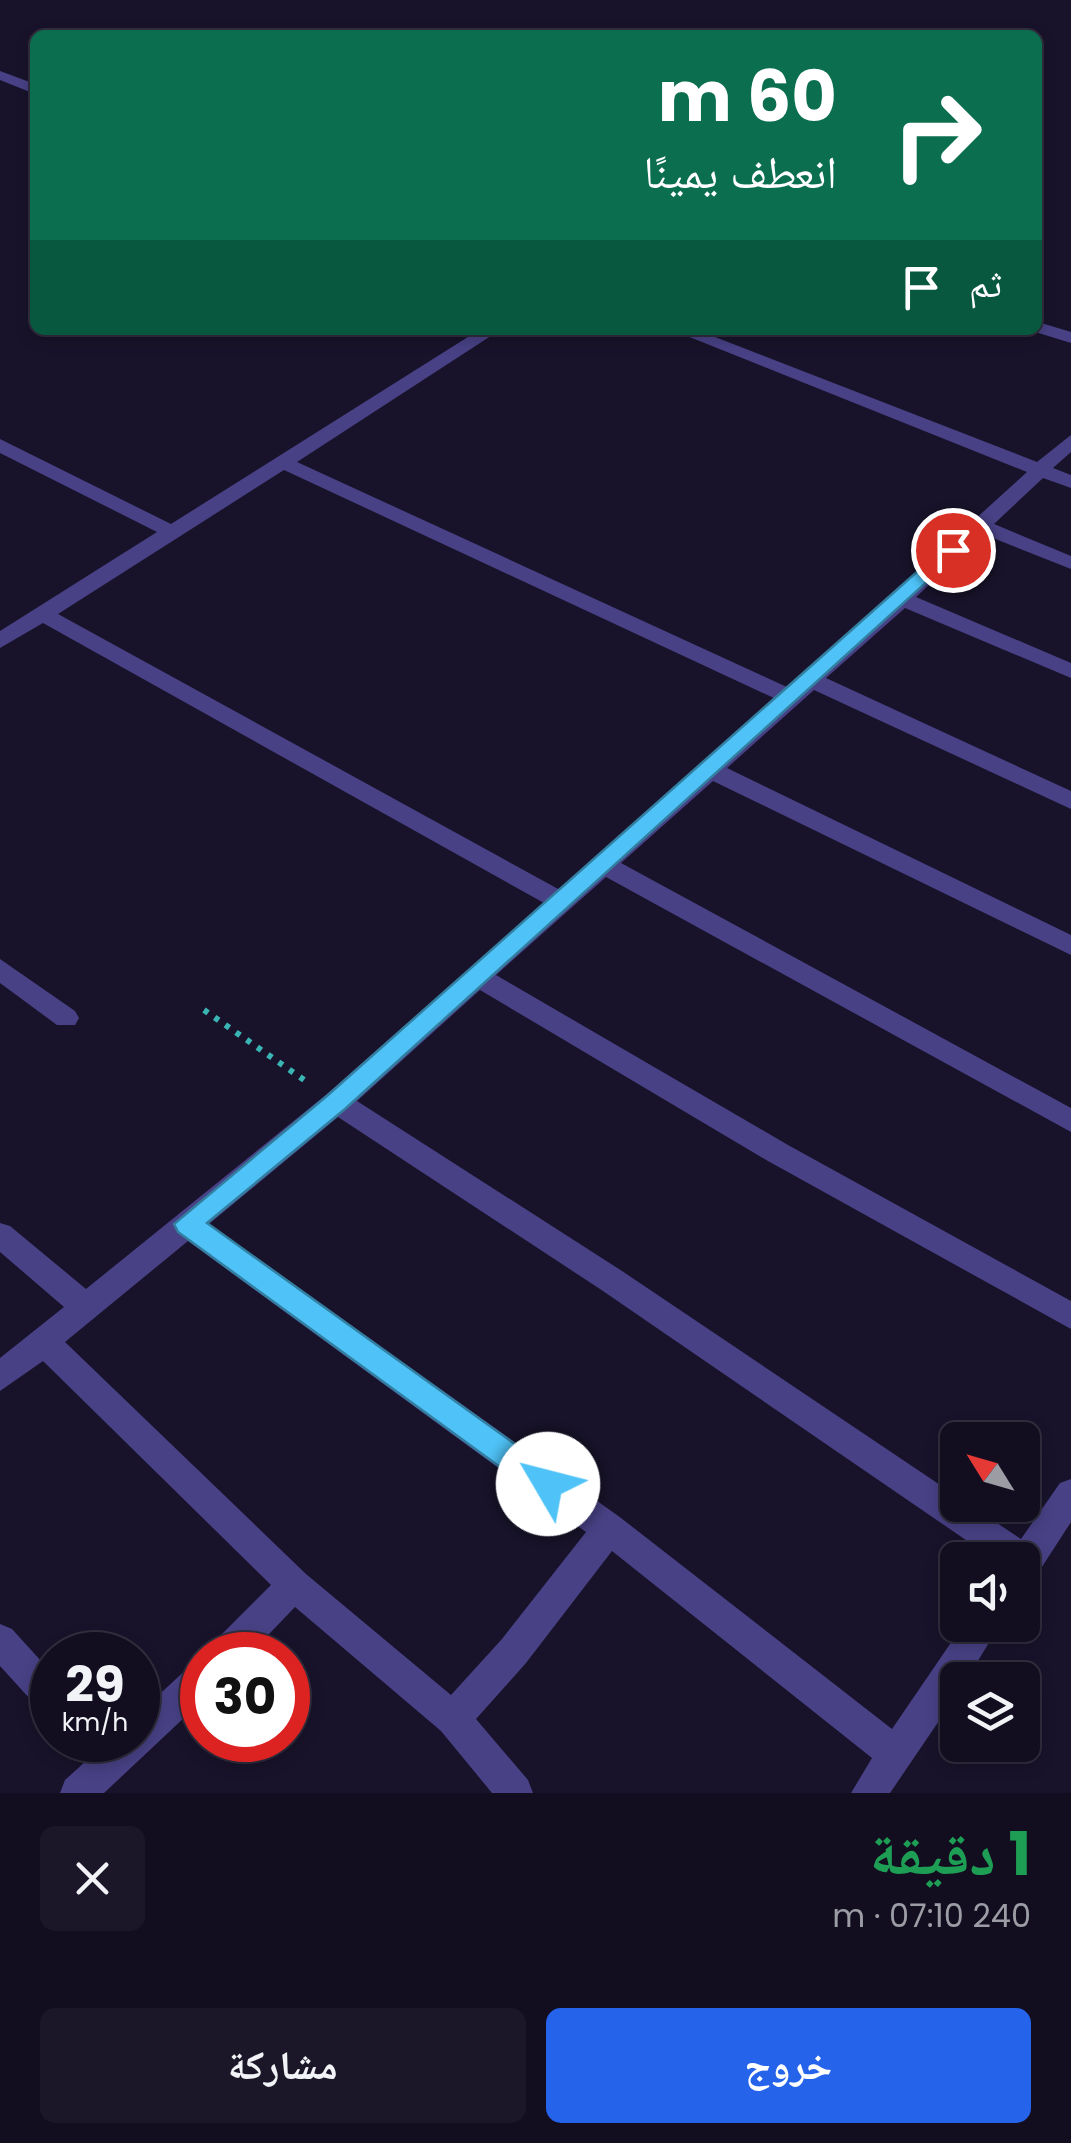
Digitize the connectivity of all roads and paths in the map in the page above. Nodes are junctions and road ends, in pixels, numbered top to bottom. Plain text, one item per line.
1 (0, 75) edge
2 (30, 87) edge
3 (1042, 328) edge
4 (483, 335) edge
5 (695, 335) edge
6 (1071, 338) edge
7 (1071, 441) edge
8 (0, 446) edge
9 (282, 462) junction
10 (1038, 470) junction
11 (1071, 482) edge
12 (978, 525) junction
13 (172, 532) junction
14 (1071, 563) edge
15 (902, 600) junction
16 (42, 614) junction
17 (0, 641) edge
18 (1071, 671) edge
19 (811, 680) junction
20 (792, 698) junction
21 (711, 770) junction
22 (1071, 801) edge
23 (604, 866) junction
24 (560, 901) junction
25 (1071, 946) edge
26 (0, 968) edge
27 (476, 976) junction
28 (204, 1010) dead end
29 (66, 1018) dead end
30 (336, 1102) junction
31 (1071, 1121) edge
32 (187, 1224) junction
33 (0, 1234) edge
34 (85, 1306) junction
35 (1071, 1316) edge
36 (44, 1342) junction
37 (0, 1378) edge
38 (1071, 1494) edge
39 (609, 1529) junction
40 (992, 1542) edge
41 (1039, 1542) edge
42 (294, 1585) junction
43 (248, 1632) edge
44 (0, 1642) edge
45 (972, 1642) edge
46 (30, 1674) edge
47 (180, 1695) edge
48 (160, 1711) edge
49 (453, 1719) junction
50 (897, 1755) junction
51 (103, 1762) edge
52 (78, 1793) edge
53 (515, 1793) edge
54 (868, 1793) edge

1 - 2 street
3 - 6 street
4 - 9 street
5 - 10 street
7 - 10 street
8 - 13 street
9 - 13 street
9 - 20 street
10 - 11 street
10 - 12 street
12 - 14 street
12 - 15 street
13 - 16 street
15 - 18 street
15 - 19 street
16 - 17 street
16 - 24 street
19 - 20 street
19 - 22 street
20 - 21 street
21 - 23 street
21 - 25 street
23 - 24 street
23 - 31 street
24 - 27 street
26 - 29 street
27 - 30 street
27 - 35 street
28 - 30 path
30 - 32 street
30 - 40 street
32 - 34 street
32 - 39 street
33 - 34 street
34 - 36 street
36 - 37 street
36 - 42 street
38 - 41 street
39 - 49 street
39 - 50 street
42 - 43 street
42 - 49 street
44 - 46 street
45 - 50 street
47 - 48 street
49 - 53 street
50 - 54 street
51 - 52 street

